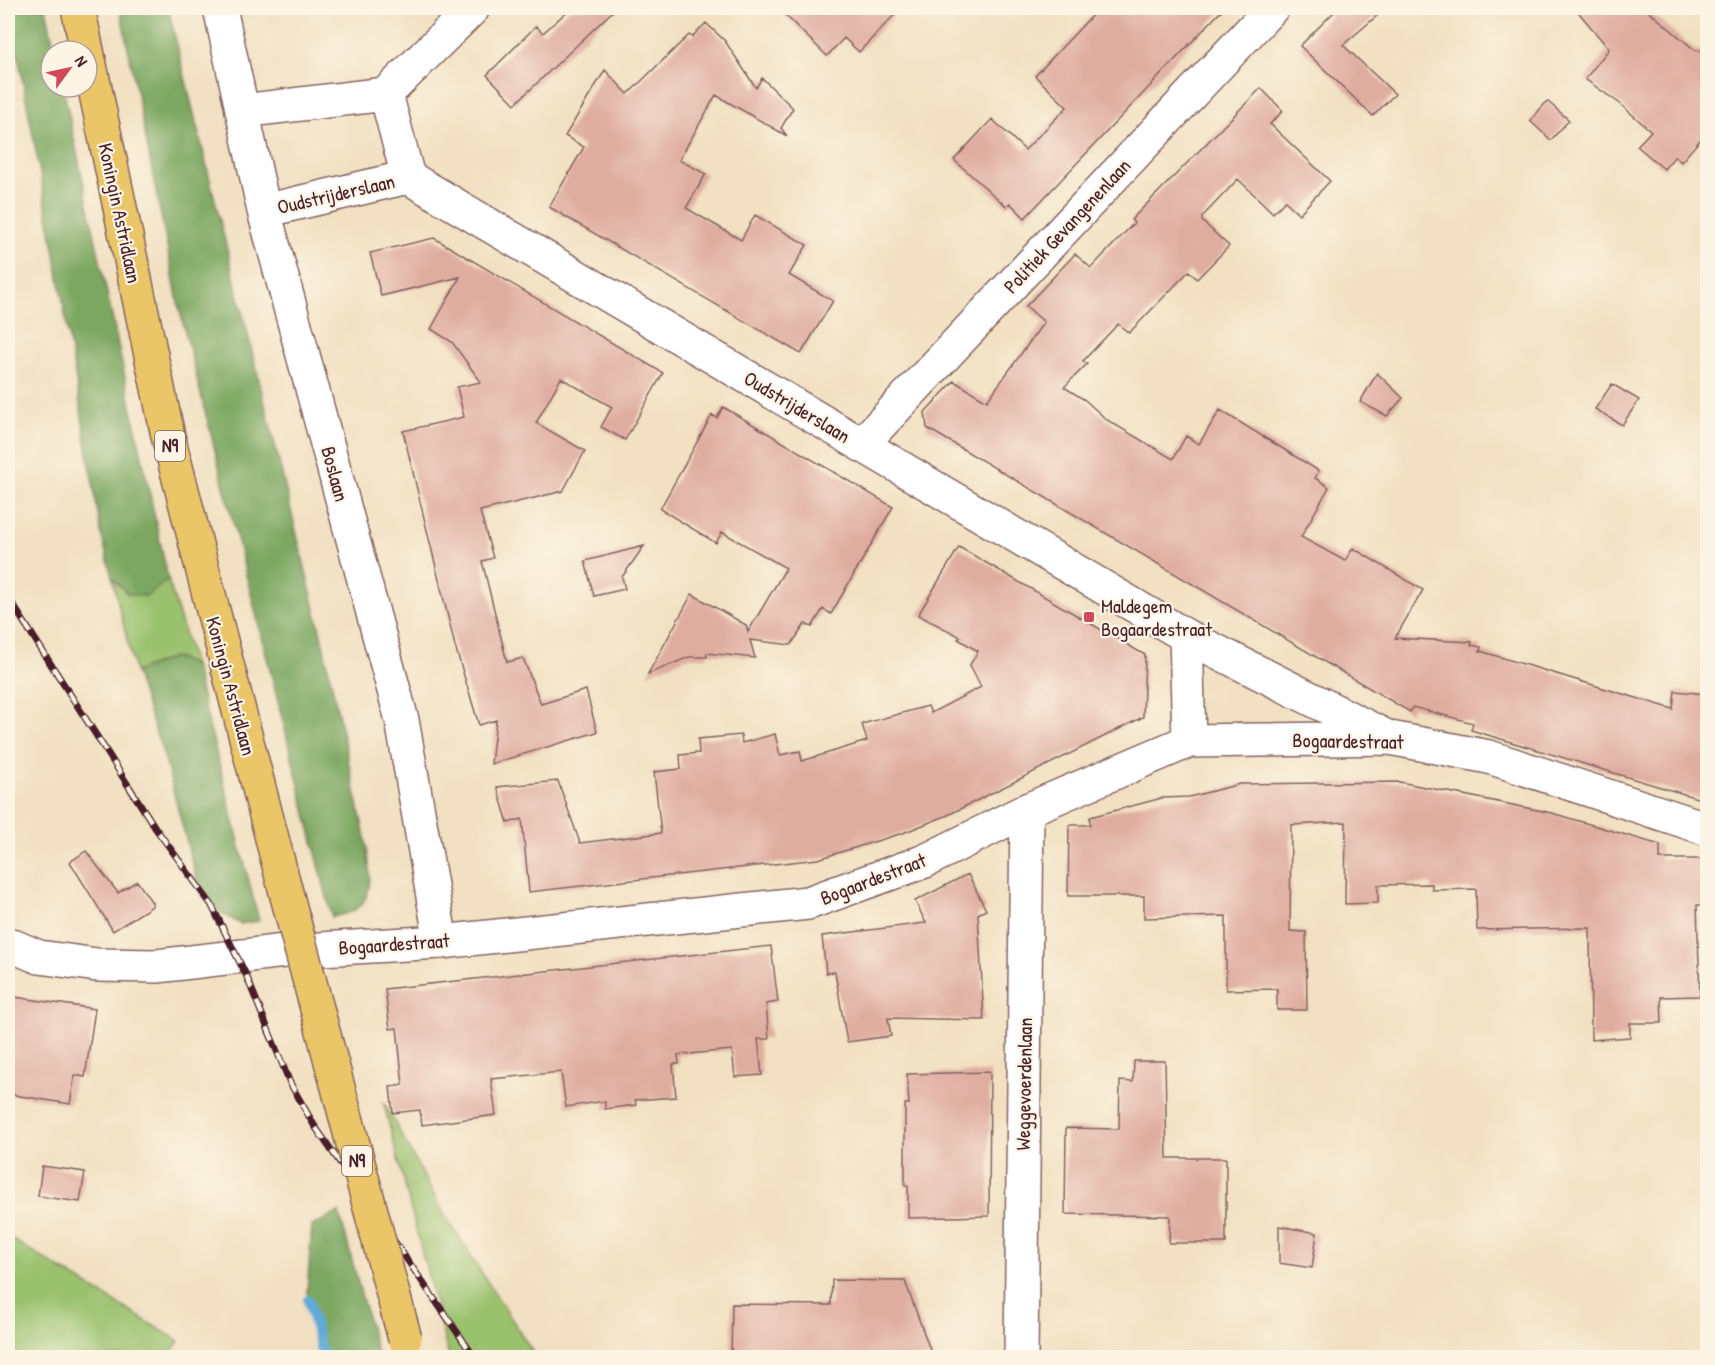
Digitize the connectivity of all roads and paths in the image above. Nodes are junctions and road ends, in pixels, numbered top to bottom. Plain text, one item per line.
1 (78, 8) edge
2 (220, 8) edge
3 (473, 8) edge
4 (1272, 8) edge
5 (386, 94) junction
6 (242, 111) junction
7 (408, 177) junction
8 (264, 211) junction
9 (861, 445) junction
10 (1186, 636) junction
11 (1390, 738) junction
12 (1189, 741) junction
13 (1027, 810) junction
14 (1707, 830) edge
15 (441, 942) junction
16 (8, 944) edge
17 (408, 1348) edge
18 (1021, 1358) edge

1 - 17 main road, Koningin Astridlaan / N9, bridge
2 - 6 street, Boslaan
3 - 5 street
4 - 9 street, Politiek Gevangenenlaan
5 - 6 street
5 - 7 street, Oudstrijderslaan
6 - 8 street, Boslaan
7 - 8 street, Oudstrijderslaan
7 - 9 street, Oudstrijderslaan
8 - 15 street, Boslaan
9 - 10 street, Oudstrijderslaan
10 - 11 street, Oudstrijderslaan
10 - 12 street
11 - 12 street, Bogaardestraat
11 - 14 street, Bogaardestraat
12 - 13 street, Bogaardestraat
13 - 15 street, Bogaardestraat
13 - 18 street, Weggevoerdenlaan
15 - 16 street, Bogaardestraat

